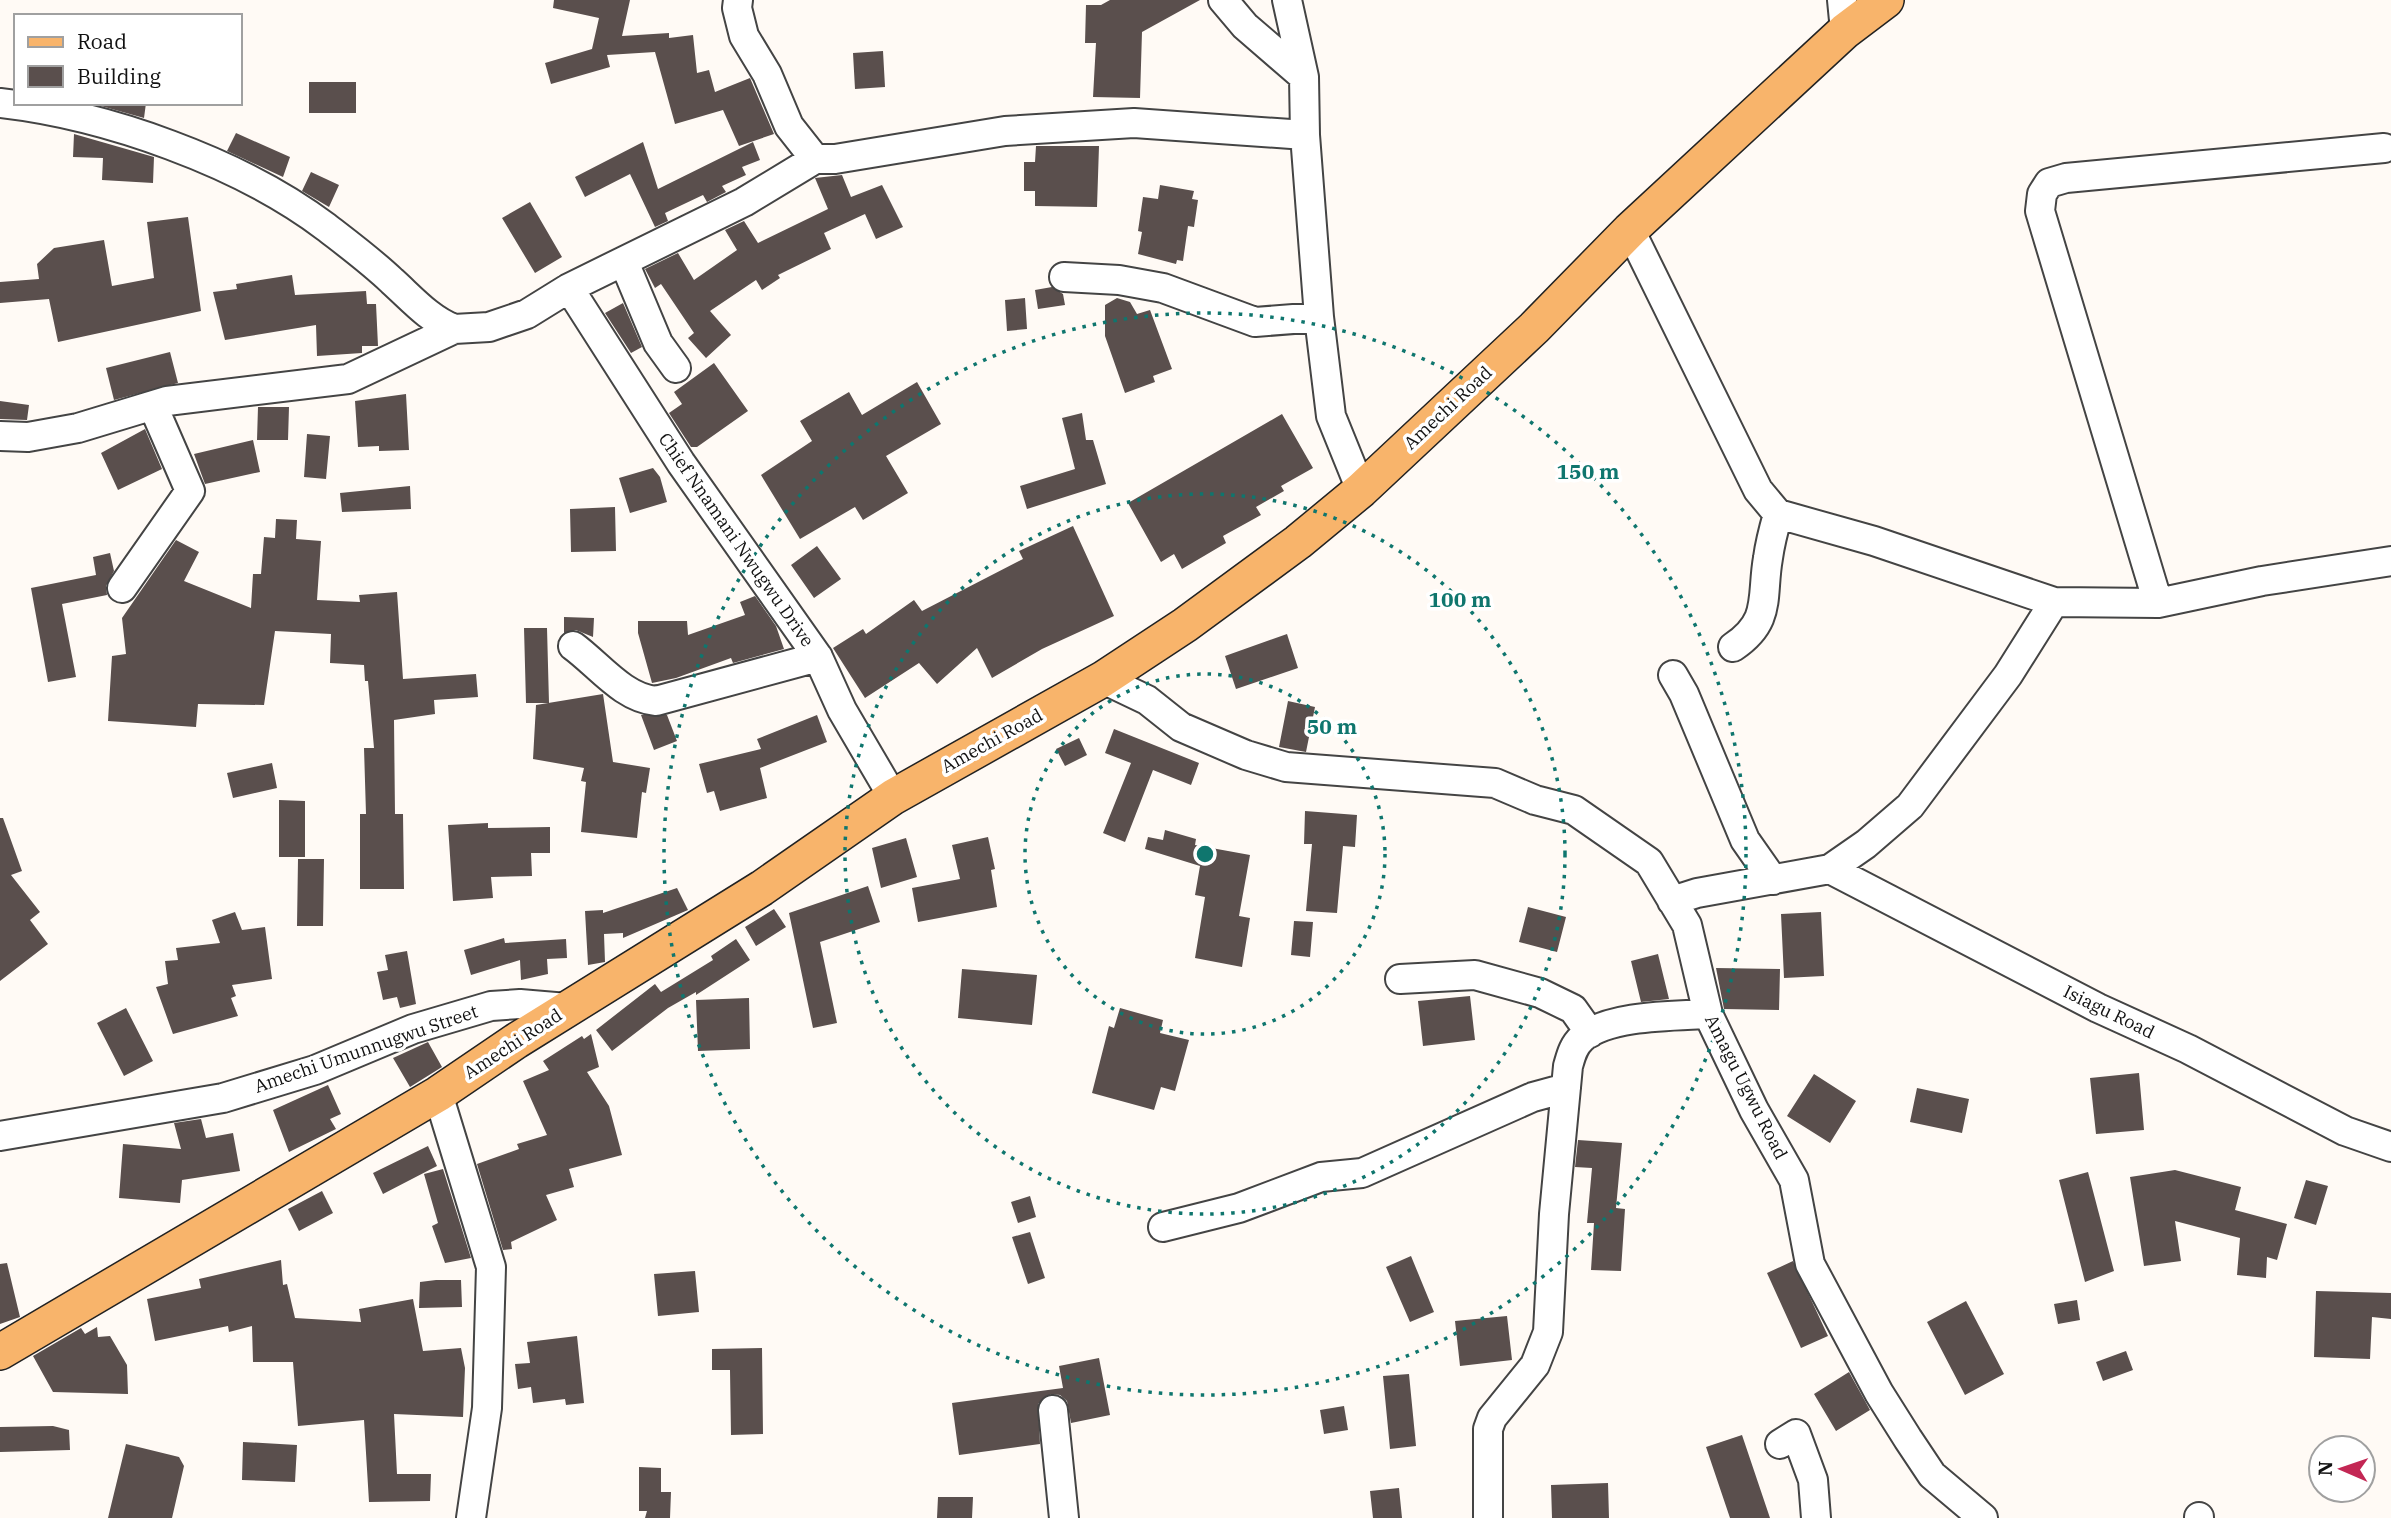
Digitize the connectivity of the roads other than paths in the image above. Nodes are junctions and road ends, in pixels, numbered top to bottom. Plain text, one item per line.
1 (738, 0) edge
2 (1223, 0) edge
3 (1287, 0) edge
4 (1886, 0) edge
5 (1844, 16) edge
6 (1304, 77) junction
7 (0, 103) edge
8 (1305, 135) junction
9 (2384, 148) dead end
10 (815, 159) junction
11 (1630, 230) junction
12 (624, 262) junction
13 (1064, 277) dead end
14 (569, 288) junction
15 (1319, 317) junction
16 (454, 330) junction
17 (676, 368) dead end
18 (153, 405) junction
19 (0, 436) edge
20 (1361, 490) junction
21 (1778, 514) junction
22 (2391, 561) edge
23 (122, 587) dead end
24 (2054, 602) junction
25 (2158, 603) junction
26 (573, 646) dead end
27 (1733, 647) dead end
28 (818, 657) junction
29 (1674, 675) dead end
30 (1103, 679) junction
31 (893, 797) junction
32 (1830, 869) junction
33 (1773, 880) junction
34 (1672, 901) junction
35 (1400, 979) dead end
36 (567, 1008) junction
37 (1708, 1014) junction
38 (1590, 1032) junction
39 (1566, 1088) junction
40 (438, 1094) junction
41 (0, 1136) edge
42 (2391, 1147) edge
43 (1163, 1227) dead end
44 (0, 1352) edge
45 (1053, 1410) dead end
46 (1780, 1444) dead end
47 (471, 1518) edge
48 (1064, 1518) edge
49 (1488, 1518) edge
50 (1816, 1518) edge
51 (1983, 1518) edge

1 - 10 street
2 - 6 street
3 - 6 street
4 - 5 main road, Amechi Road
5 - 11 main road, Amechi Road
6 - 8 street
7 - 16 street
8 - 10 street
8 - 15 street
9 - 25 street
10 - 12 street
11 - 20 main road, Amechi Road
11 - 21 street
12 - 14 street
12 - 17 street
13 - 15 street
14 - 16 street
14 - 28 street, Chief Nnamani Nwugwu Drive
15 - 20 street
16 - 18 street
18 - 19 street
18 - 23 street
20 - 30 main road, Amechi Road
21 - 24 street
21 - 27 street
22 - 25 street
24 - 25 street
24 - 32 street
26 - 28 street
28 - 31 street, Chief Nnamani Nwugwu Drive
29 - 33 street
30 - 31 main road, Amechi Road
30 - 34 street, Amagu Ugwu Road
31 - 36 main road, Amechi Road
32 - 33 street
32 - 42 street, Isiagu Road
33 - 34 street
34 - 37 street, Amagu Ugwu Road
35 - 38 street
36 - 40 main road, Amechi Road
36 - 41 street, Amechi Umunnugwu Street
37 - 38 street
37 - 51 street, Amagu Ugwu Road
38 - 39 street
39 - 43 street
39 - 49 street
40 - 44 main road, Amechi Road
40 - 47 street
45 - 48 street
46 - 50 street

